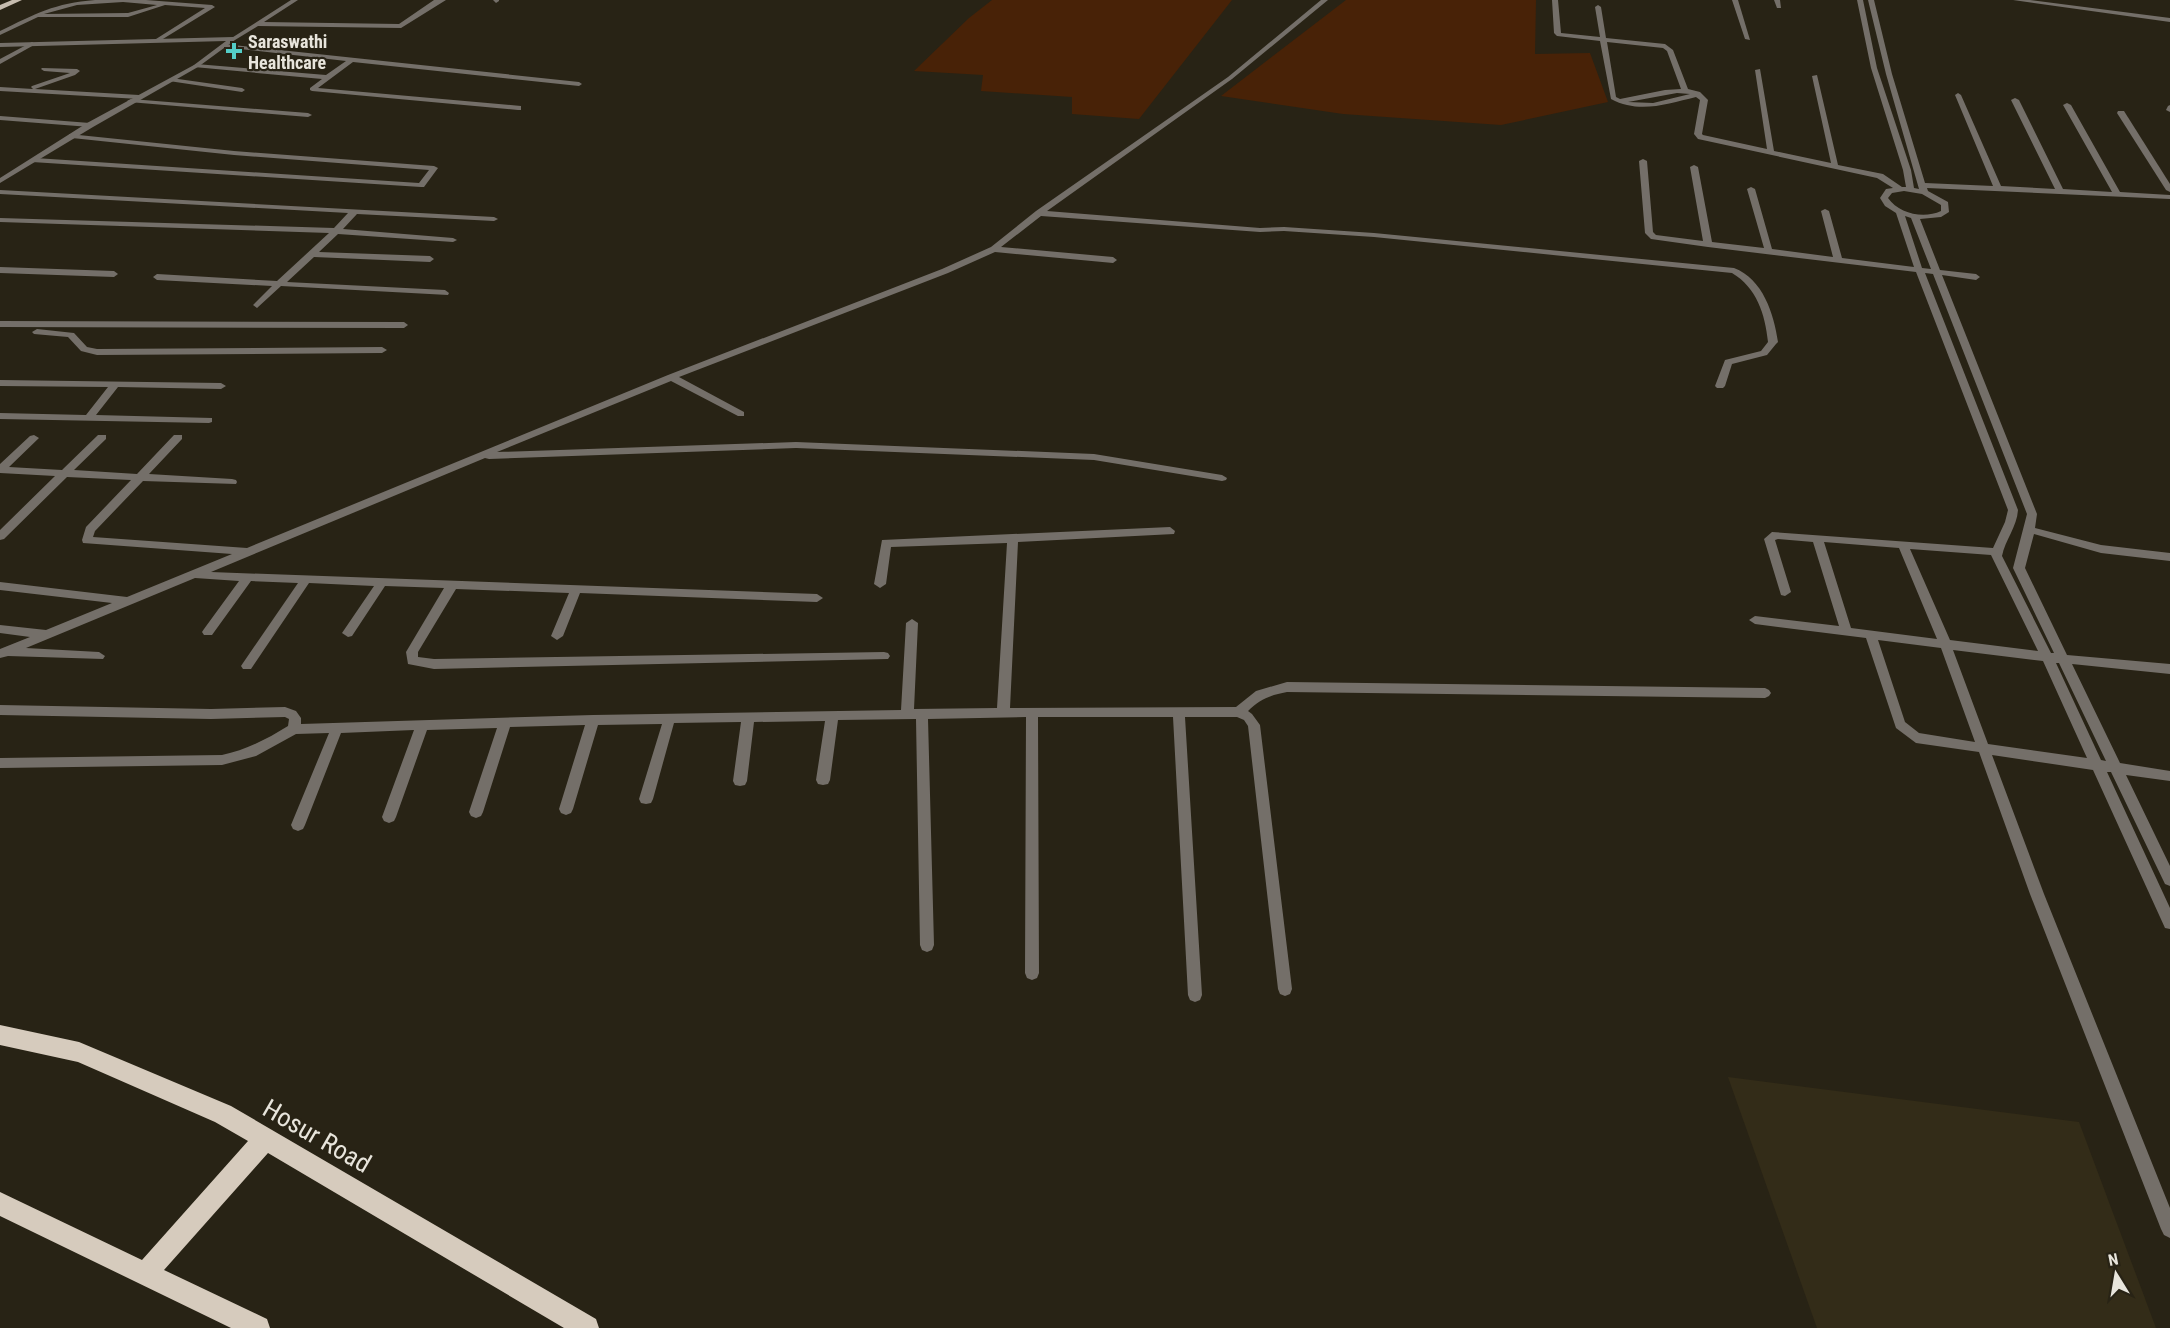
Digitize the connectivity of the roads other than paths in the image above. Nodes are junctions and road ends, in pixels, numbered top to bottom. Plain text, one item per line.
1 (11, 0) edge
2 (18, 0) edge
3 (295, 0) edge
4 (438, 0) edge
5 (443, 0) edge
6 (1324, 0) edge
7 (1555, 0) edge
8 (1736, 0) edge
9 (1860, 0) edge
10 (1871, 0) edge
11 (2016, 0) edge
12 (167, 3) junction
13 (0, 7) edge
14 (1598, 7) dead end
15 (422, 13) junction
16 (36, 16) junction
17 (2170, 20) edge
18 (255, 24) junction
19 (0, 33) edge
20 (233, 39) junction
21 (1748, 39) dead end
22 (158, 40) junction
23 (1603, 40) junction
24 (32, 44) junction
25 (0, 45) edge
26 (224, 46) junction
27 (353, 59) junction
28 (0, 62) edge
29 (196, 66) junction
30 (44, 69) dead end
31 (1758, 70) dead end
32 (1815, 76) dead end
33 (325, 77) junction
34 (171, 80) junction
35 (579, 84) dead end
36 (0, 89) edge
37 (28, 90) junction
38 (242, 90) dead end
39 (1685, 90) junction
40 (1698, 94) junction
41 (1958, 95) dead end
42 (135, 99) junction
43 (2015, 100) dead end
44 (1620, 101) junction
45 (2067, 105) dead end
46 (518, 108) dead end
47 (2121, 113) dead end
48 (308, 115) dead end
49 (0, 118) edge
50 (90, 124) junction
51 (72, 136) junction
52 (1771, 153) junction
53 (328, 159) junction
54 (35, 160) junction
55 (1643, 161) dead end
56 (1834, 166) junction
57 (1694, 167) dead end
58 (306, 178) junction
59 (0, 182) edge
60 (1998, 188) junction
61 (1751, 189) dead end
62 (1900, 189) junction
63 (1910, 189) junction
64 (1923, 189) junction
65 (2059, 190) junction
66 (2170, 190) edge
67 (0, 192) edge
68 (2118, 193) junction
69 (2170, 197) edge
70 (355, 211) junction
71 (1825, 211) dead end
72 (1899, 211) junction
73 (1039, 213) junction
74 (1914, 215) junction
75 (494, 219) dead end
76 (0, 220) edge
77 (337, 231) junction
78 (453, 240) dead end
79 (1708, 244) junction
80 (994, 249) junction
81 (1769, 252) junction
82 (313, 254) junction
83 (430, 259) dead end
84 (1113, 260) dead end
85 (1838, 260) junction
86 (0, 270) edge
87 (1919, 270) junction
88 (1936, 272) junction
89 (114, 274) dead end
90 (157, 277) dead end
91 (1976, 277) dead end
92 (279, 283) junction
93 (445, 293) dead end
94 (257, 305) dead end
95 (0, 324) edge
96 (404, 325) dead end
97 (0, 331) edge
98 (382, 350) dead end
99 (671, 377) junction
100 (0, 383) edge
101 (116, 384) junction
102 (221, 386) dead end
103 (1720, 386) dead end
104 (741, 414) dead end
105 (0, 416) edge
106 (88, 418) junction
107 (209, 420) dead end
108 (102, 437) dead end
109 (178, 437) dead end
110 (34, 438) dead end
111 (481, 456) junction
112 (0, 470) edge
113 (65, 473) junction
114 (141, 476) junction
115 (1222, 478) dead end
116 (232, 482) dead end
117 (2031, 530) junction
118 (1170, 531) dead end
119 (0, 536) edge
120 (1817, 538) junction
121 (1013, 539) junction
122 (1903, 545) junction
123 (250, 551) junction
124 (1997, 552) junction
125 (2170, 557) edge
126 (194, 575) junction
127 (248, 577) junction
128 (306, 579) junction
129 (382, 582) junction
130 (880, 584) dead end
131 (452, 585) junction
132 (0, 586) edge
133 (576, 589) junction
134 (1785, 592) dead end
135 (817, 598) dead end
136 (128, 602) junction
137 (1755, 620) dead end
138 (912, 623) dead end
139 (0, 629) edge
140 (1846, 631) junction
141 (208, 632) dead end
142 (348, 633) dead end
143 (1870, 634) junction
144 (47, 635) junction
145 (557, 636) dead end
146 (1945, 643) junction
147 (3, 653) edge
148 (99, 656) dead end
149 (884, 656) dead end
150 (2046, 657) junction
151 (2063, 659) junction
152 (247, 666) dead end
153 (2170, 669) edge
154 (1765, 693) dead end
155 (0, 710) edge
156 (1032, 712) junction
157 (1239, 712) junction
158 (1004, 713) junction
159 (1179, 713) junction
160 (907, 715) junction
161 (922, 715) junction
162 (832, 716) junction
163 (748, 718) junction
164 (593, 720) junction
165 (669, 720) junction
166 (505, 723) junction
167 (423, 725) junction
168 (337, 728) junction
169 (294, 729) junction
170 (1985, 749) junction
171 (0, 763) edge
172 (2097, 766) junction
173 (2116, 769) junction
174 (2170, 776) edge
175 (823, 780) dead end
176 (740, 781) dead end
177 (646, 799) dead end
178 (566, 809) dead end
179 (477, 812) dead end
180 (389, 817) dead end
181 (298, 825) dead end
182 (2170, 880) edge
183 (2170, 923) edge
184 (927, 945) dead end
185 (1032, 973) dead end
186 (1285, 989) dead end
187 (1196, 995) dead end
188 (0, 1035) edge
189 (266, 1139) junction
190 (0, 1204) edge
191 (2170, 1229) edge
192 (145, 1274) junction
193 (258, 1328) edge
194 (587, 1328) edge

1 - 13 main road
2 - 13 main road
3 - 18 street
4 - 15 street
5 - 15 street
6 - 73 street
7 - 23 street
8 - 21 street
9 - 63 street
10 - 64 street
11 - 17 street
12 - 16 street
12 - 16 street
12 - 22 street
14 - 23 street
15 - 18 street
16 - 19 street
18 - 20 street
20 - 22 street
20 - 26 street
22 - 24 street
23 - 39 street
23 - 44 street
24 - 25 street
24 - 28 street
26 - 27 street
26 - 29 street
27 - 33 street
27 - 35 street
29 - 33 street
29 - 34 street
30 - 37 street
31 - 52 street
32 - 56 street
33 - 46 street
34 - 38 street
34 - 42 street
36 - 37 street
37 - 42 street
39 - 40 street
39 - 44 street
40 - 44 street
40 - 52 street
41 - 60 street
42 - 48 street
42 - 50 street
43 - 65 street
45 - 68 street
47 - 66 street
49 - 50 street
50 - 51 street
51 - 53 street
51 - 54 street
52 - 56 street
53 - 58 street
53 - 58 street
54 - 58 street
54 - 59 street
55 - 79 street
56 - 62 street
57 - 79 street
60 - 64 street
60 - 65 street
61 - 81 street
62 - 63 street
62 - 72 street
63 - 64 street
64 - 74 street
65 - 68 street
67 - 70 street
68 - 69 street
70 - 75 street
70 - 77 street
71 - 85 street
72 - 74 street
72 - 87 street
73 - 80 street
73 - 103 street
74 - 88 street
76 - 77 street
77 - 78 street
77 - 82 street
79 - 81 street
80 - 84 street
80 - 99 street
81 - 85 street
82 - 83 street
82 - 92 street
85 - 87 street
86 - 89 street
87 - 88 street
87 - 124 street
88 - 91 street
88 - 117 street
90 - 92 street
92 - 93 street
92 - 94 street
95 - 96 street
97 - 98 street
99 - 104 street
99 - 111 street
100 - 101 street
101 - 102 street
101 - 106 street
105 - 106 street
106 - 107 street
108 - 113 street
109 - 114 street
110 - 112 street
111 - 115 street
111 - 123 street
112 - 113 street
113 - 114 street
113 - 119 street
114 - 116 street
114 - 123 street
117 - 125 street
117 - 151 street
118 - 121 street
120 - 122 street
120 - 134 street
120 - 140 street
121 - 130 street
121 - 158 street
122 - 124 street
122 - 146 street
123 - 126 street
124 - 150 street
126 - 127 street
126 - 136 street
127 - 128 street
127 - 141 street
128 - 129 street
128 - 152 street
129 - 131 street
129 - 142 street
131 - 133 street
131 - 149 street
132 - 136 street
133 - 135 street
133 - 145 street
136 - 144 street
137 - 140 street
138 - 160 street
139 - 144 street
140 - 143 street
143 - 146 street
143 - 170 street
144 - 147 street
146 - 150 street
146 - 170 street
147 - 148 street
150 - 151 street
150 - 172 street
151 - 153 street
151 - 173 street
154 - 157 street
155 - 169 street
156 - 158 street
156 - 159 street
156 - 185 street
157 - 159 street
157 - 186 street
158 - 161 street
159 - 187 street
160 - 161 street
160 - 162 street
161 - 184 street
162 - 163 street
162 - 175 street
163 - 165 street
163 - 176 street
164 - 165 street
164 - 166 street
164 - 178 street
165 - 177 street
166 - 167 street
166 - 179 street
167 - 168 street
167 - 180 street
168 - 169 street
168 - 181 street
169 - 171 street
170 - 172 street
170 - 191 street
172 - 173 street
172 - 183 street
173 - 174 street
173 - 182 street
188 - 189 highway, Hosur Road
189 - 192 highway
189 - 194 highway, Hosur Road
190 - 192 highway
192 - 193 highway

